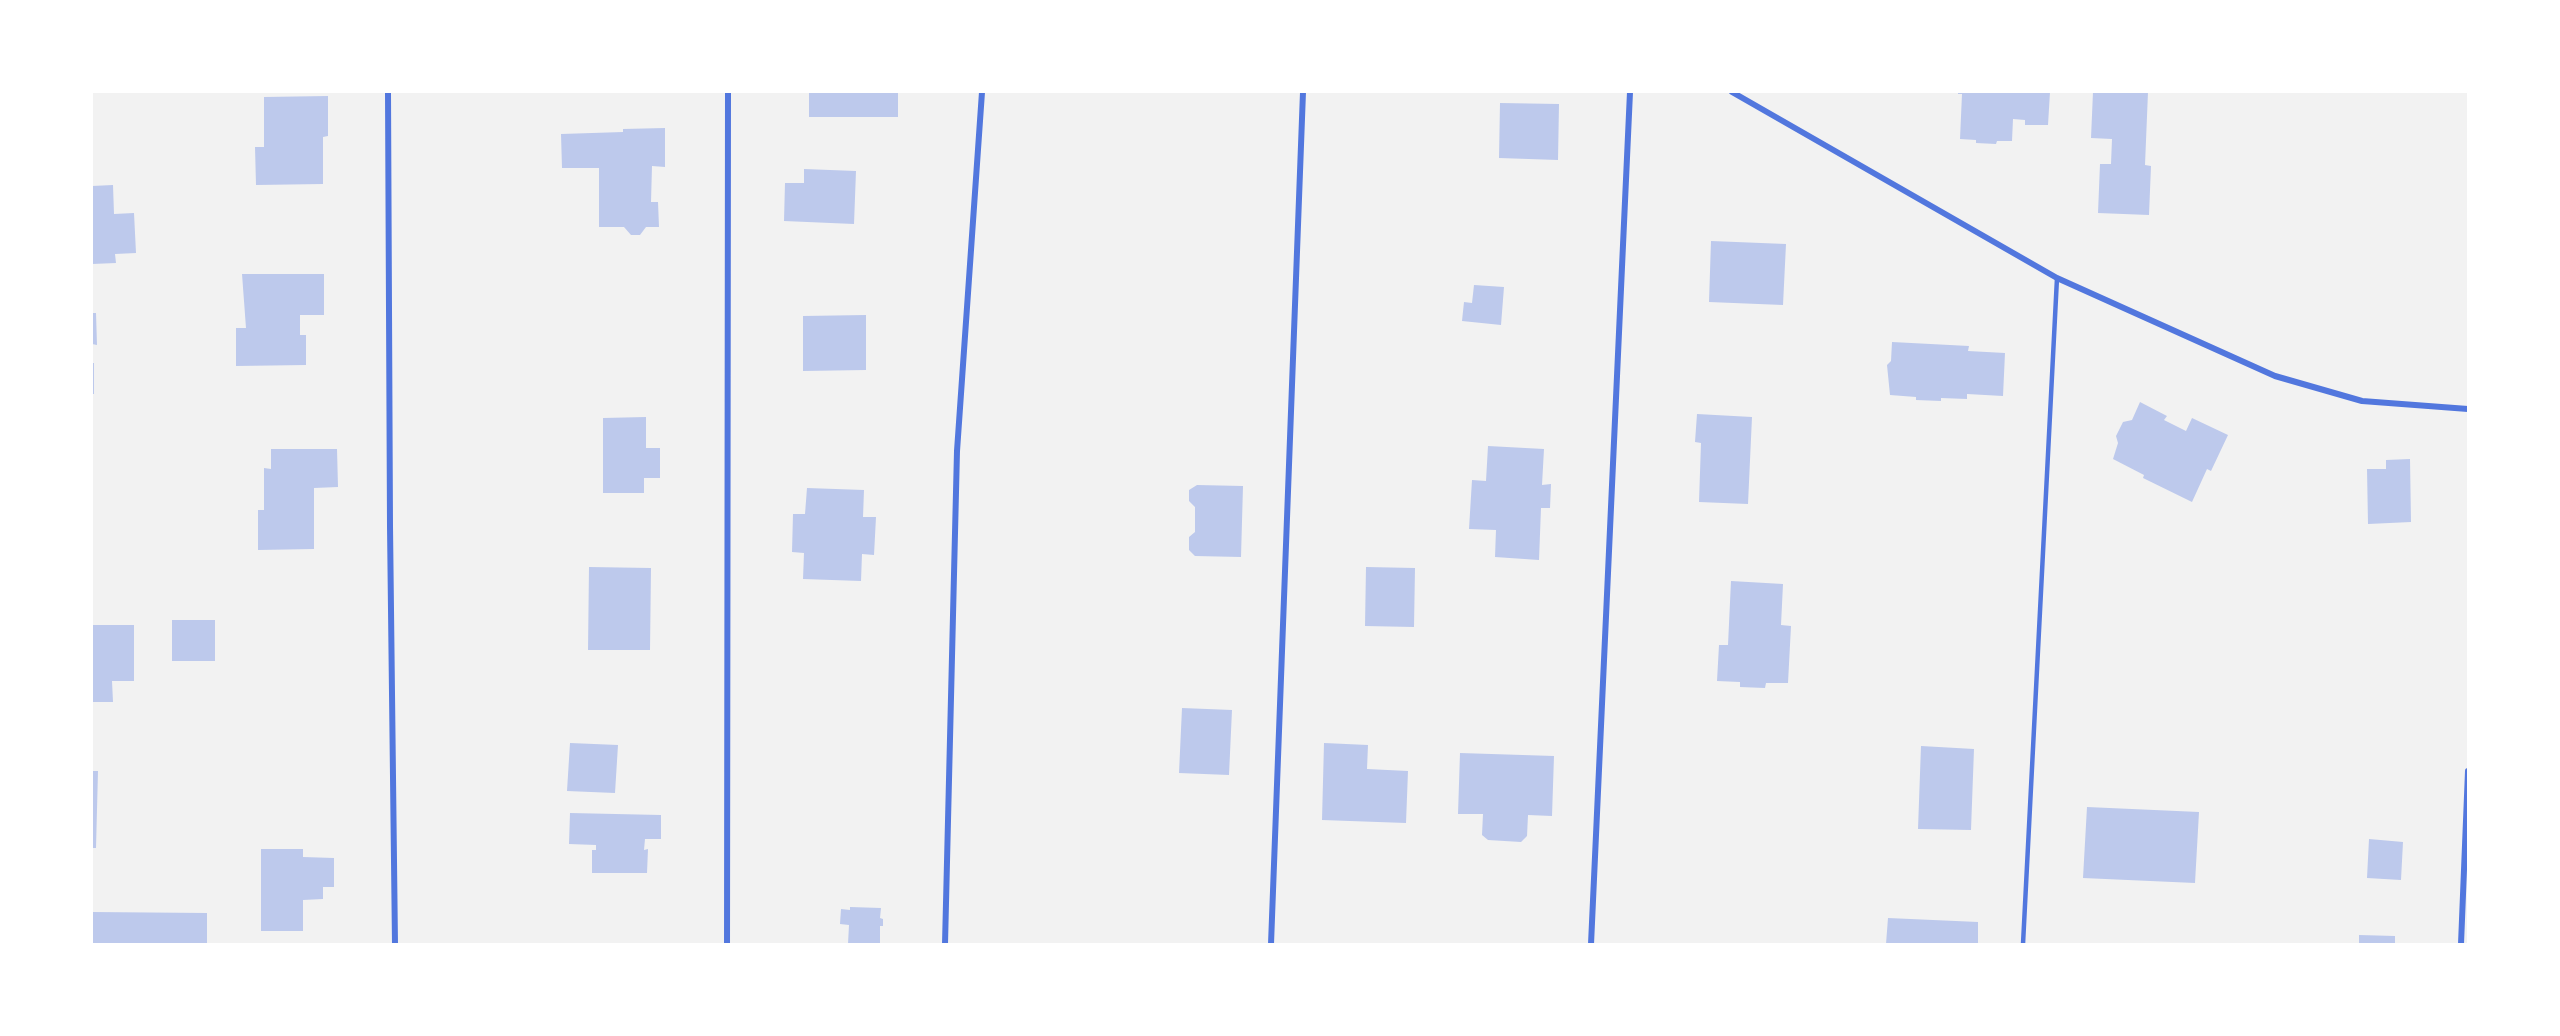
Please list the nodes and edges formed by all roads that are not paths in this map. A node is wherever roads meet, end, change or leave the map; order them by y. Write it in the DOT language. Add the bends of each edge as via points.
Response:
graph roads {
  1 [pos="388,92"];
  2 [pos="728,92"];
  3 [pos="982,92"];
  4 [pos="1303,92"];
  5 [pos="1630,92"];
  6 [pos="1732,92"];
  7 [pos="2057,278"];
  8 [pos="2469,409"];
  9 [pos="2469,771"];
  10 [pos="395,945"];
  11 [pos="727,945"];
  12 [pos="945,945"];
  13 [pos="1271,945"];
  14 [pos="1591,945"];
  15 [pos="2023,945"];
  16 [pos="2461,945"];
  1 -- 10 [label="street"];
  2 -- 11 [label="street"];
  3 -- 12 [label="street" via="957,451"];
  4 -- 13 [label="street"];
  5 -- 14 [label="street"];
  6 -- 7 [label="street"];
  7 -- 8 [label="street" via="2275,376 2362,401"];
  7 -- 15 [label="lane"];
  9 -- 16 [label="street"];
}
